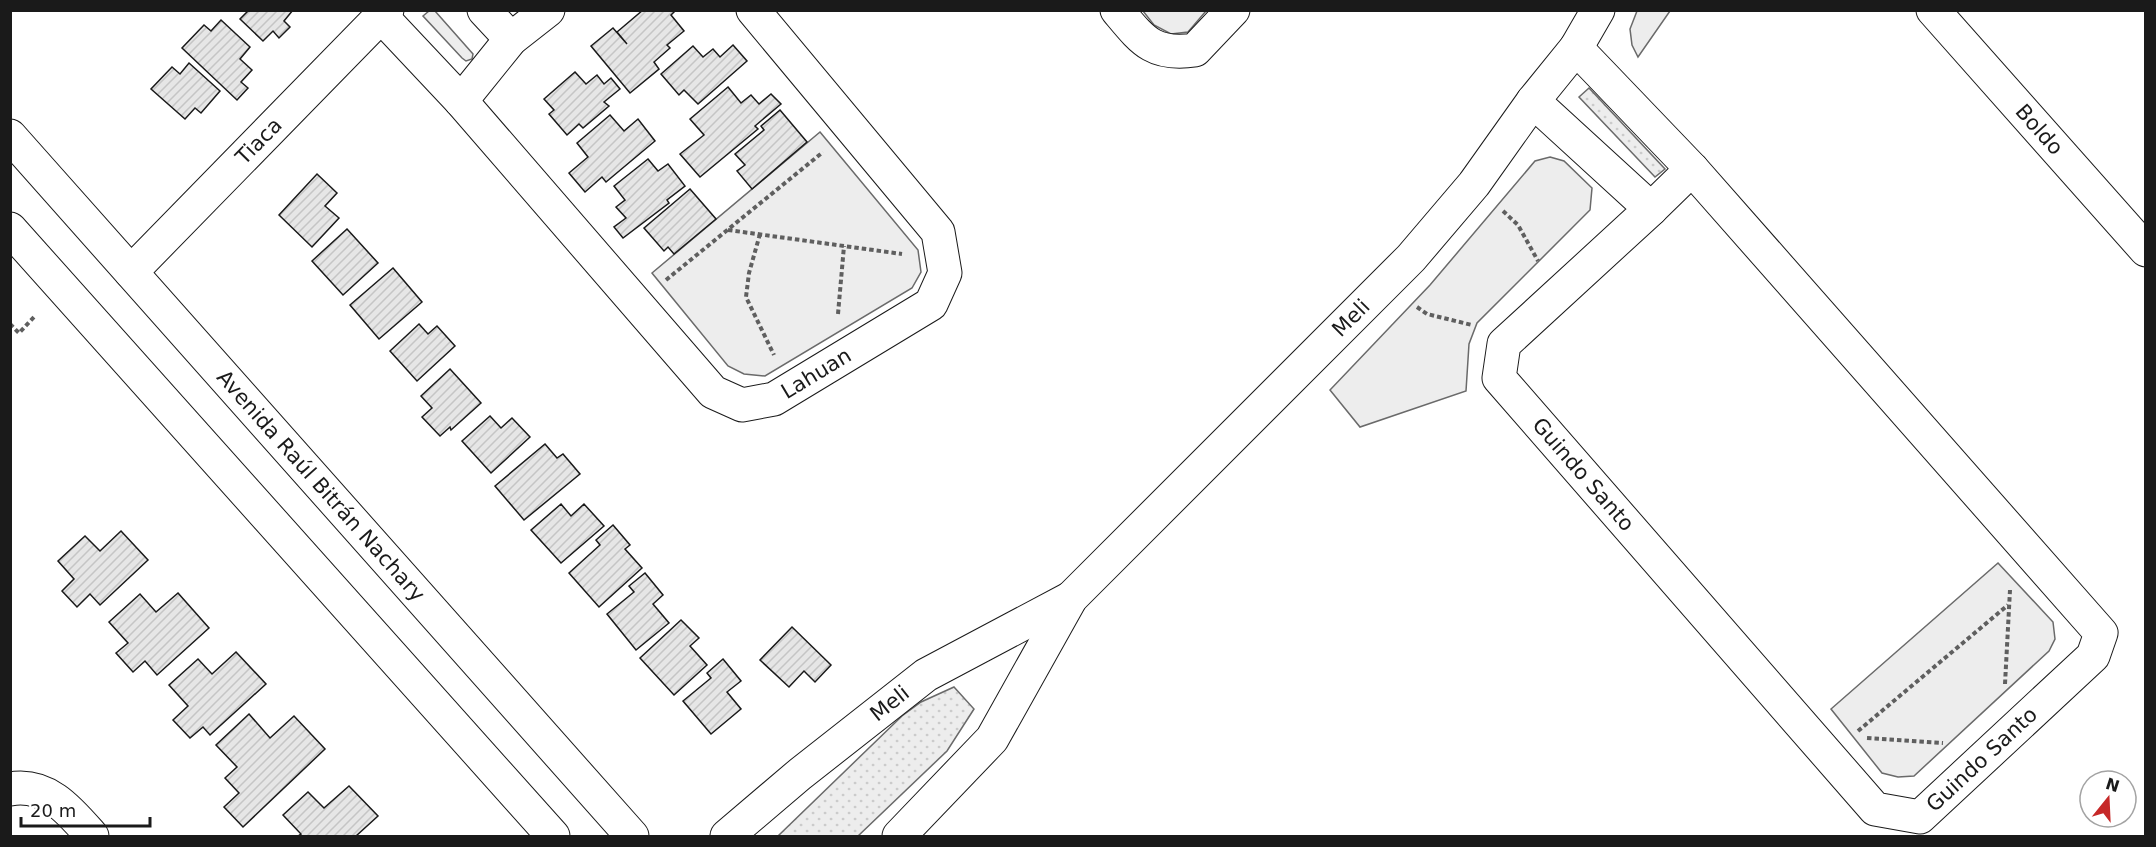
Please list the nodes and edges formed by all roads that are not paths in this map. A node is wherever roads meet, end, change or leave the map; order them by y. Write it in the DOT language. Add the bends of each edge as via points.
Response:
graph roads {
  1 [pos="484,10"];
  2 [pos="548,10"];
  3 [pos="753,10"];
  4 [pos="1118,10"];
  5 [pos="1233,10"];
  6 [pos="1598,10"];
  7 [pos="1933,10"];
  8 [pos="385,14"];
  9 [pos="511,39"];
  10 [pos="1576,48"];
  11 [pos="460,101"];
  12 [pos="1533,101"];
  13 [pos="10,136"];
  14 [pos="1692,169"];
  15 [pos="1651,209"];
  16 [pos="10,229"];
  17 [pos="2145,250"];
  18 [pos="131,272"];
  19 [pos="1071,598"];
  20 [pos="10,789"];
  21 [pos="92,837"];
  22 [pos="553,837"];
  23 [pos="632,837"];
  24 [pos="727,837"];
  25 [pos="899,837"];
  1 -- 9 [label="street"];
  2 -- 9 [label="street"];
  3 -- 11 [label="street, Lahuan" via="938,232 945,273 931,304 774,399 742,405 713,392"];
  4 -- 5 [label="street" via="1143,41 1171,53 1195,50"];
  6 -- 10 [label="street, Meli"];
  7 -- 17 [label="street, Boldo"];
  8 -- 11 [label="street, Lahuan"];
  8 -- 18 [label="street, Tiaca"];
  9 -- 11 [label="street"];
  10 -- 12 [label="street, Meli"];
  10 -- 14 [label="street, Guindo Santo"];
  12 -- 15 [label="street"];
  12 -- 19 [label="street, Meli" via="1474,184 1411,258"];
  13 -- 18 [label="street, Avenida Raúl Bitrán Nachary"];
  14 -- 15 [label="street, Guindo Santo"];
  14 -- 15 [label="street, Guindo Santo" via="2101,633 2092,656 1920,817 1875,809 1499,378 1504,344"];
  16 -- 22 [label="street"];
  18 -- 23 [label="street, Avenida Raúl Bitrán Nachary"];
  19 -- 24 [label="street, Meli" via="926,675"];
  19 -- 25 [label="street, Meli" via="992,739"];
  20 -- 21 [label="street" via="35,790 53,797"];
}
